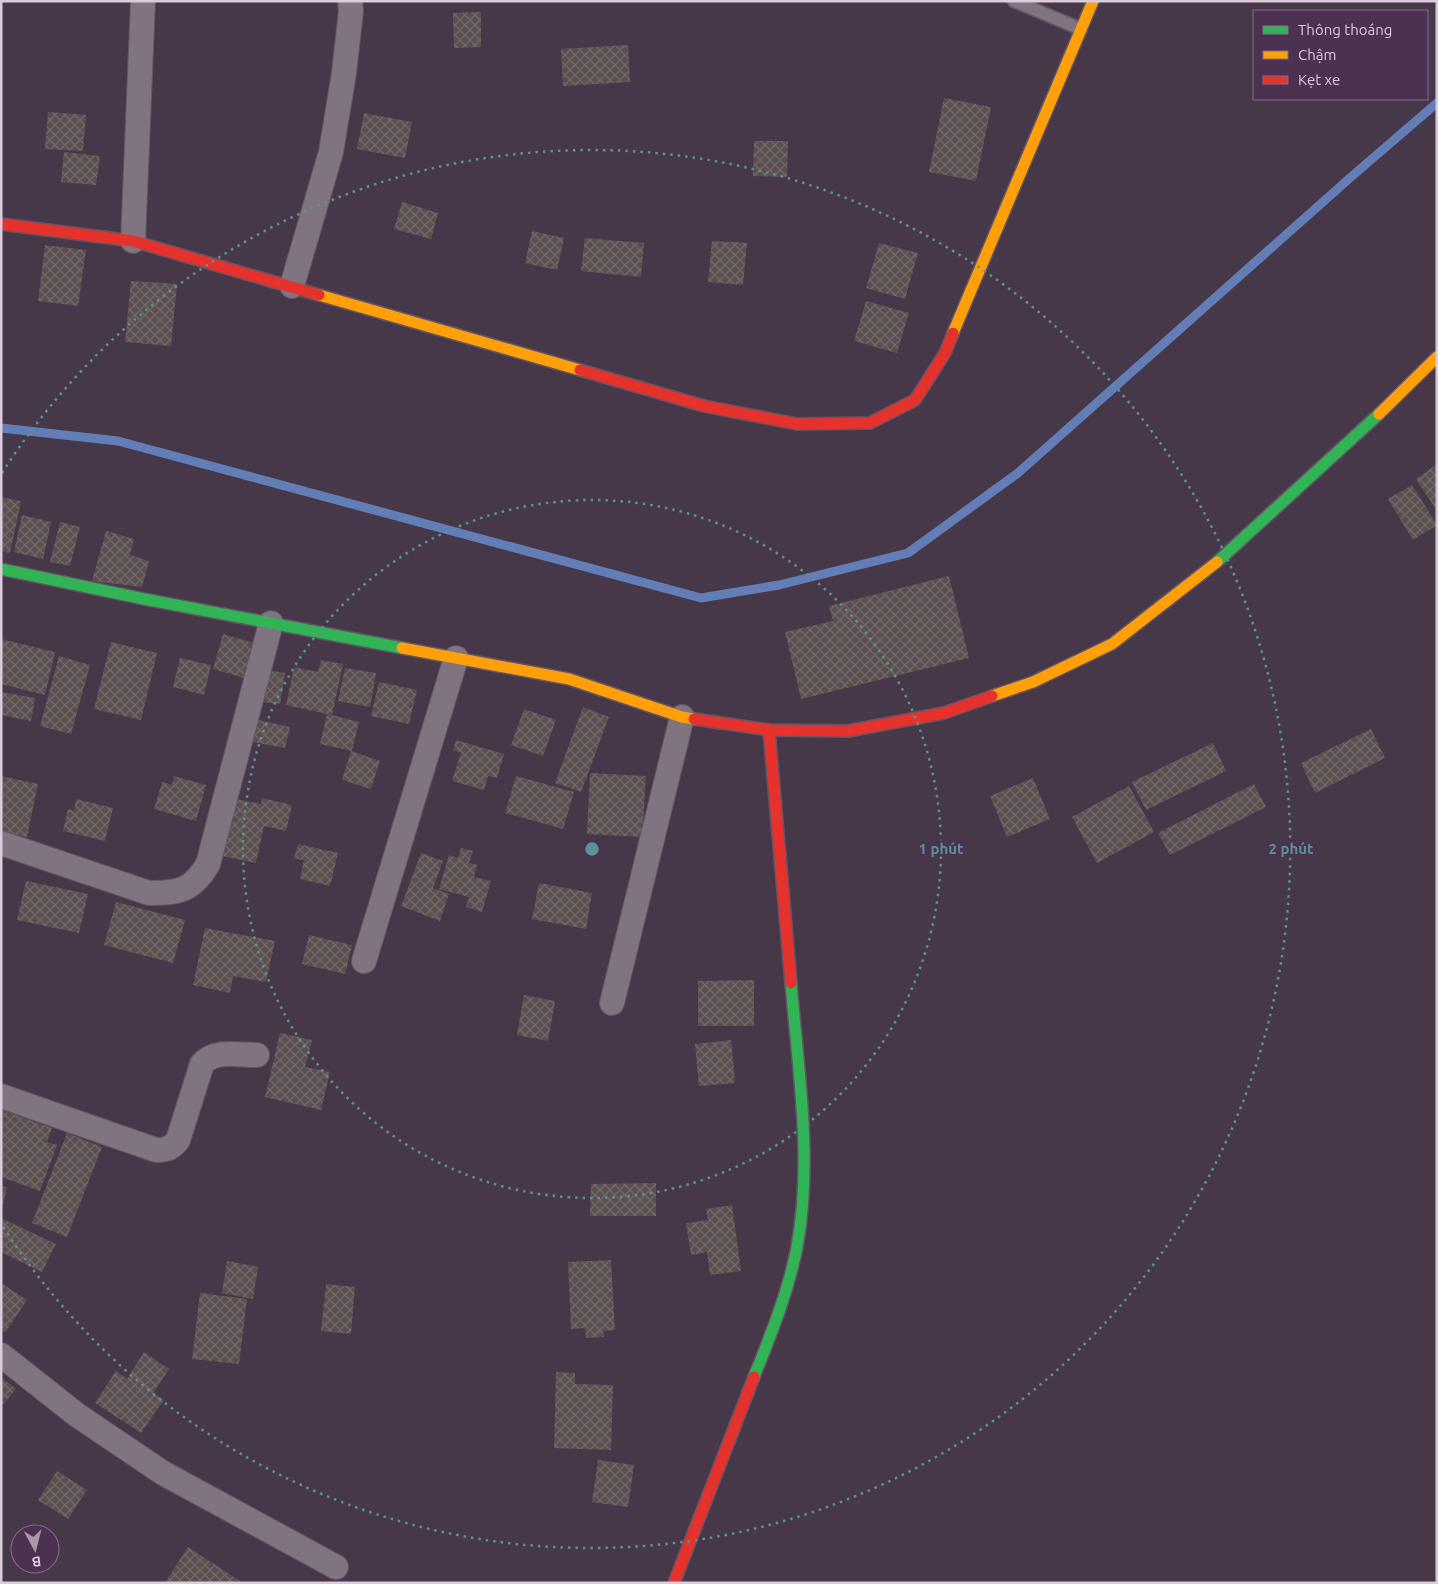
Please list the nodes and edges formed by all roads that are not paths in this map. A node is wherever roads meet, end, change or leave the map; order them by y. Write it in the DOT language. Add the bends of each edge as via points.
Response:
graph roads {
  1 [pos="143,1"];
  2 [pos="350,1"];
  3 [pos="1014,1"];
  4 [pos="1093,1"];
  5 [pos="1081,29"];
  6 [pos="1,224"];
  7 [pos="133,241"];
  8 [pos="292,286"];
  9 [pos="1437,356"];
  10 [pos="1,569"];
  11 [pos="271,623"];
  12 [pos="456,658"];
  13 [pos="682,717"];
  14 [pos="769,730"];
  15 [pos="1,843"];
  16 [pos="364,961"];
  17 [pos="612,1003"];
  18 [pos="257,1055"];
  19 [pos="1,1096"];
  20 [pos="1,1355"];
  21 [pos="336,1567"];
  22 [pos="674,1583"];
  1 -- 7 [label="street"];
  2 -- 8 [label="street" via="344,73 331,152"];
  3 -- 5 [label="lane"];
  4 -- 5 [label="street"];
  5 -- 8 [label="street" via="945,353 915,400 870,423 797,424 704,406"];
  6 -- 7 [label="street"];
  7 -- 8 [label="street"];
  9 -- 14 [label="street" via="1377,416 1216,563 1112,644 1033,682 944,713 848,731"];
  10 -- 11 [label="street"];
  11 -- 12 [label="street"];
  11 -- 15 [label="street" via="208,864 200,878 187,888 170,893 150,893"];
  12 -- 13 [label="street" via="569,679"];
  12 -- 16 [label="street"];
  13 -- 14 [label="street"];
  13 -- 17 [label="street"];
  14 -- 22 [label="street" via="804,1141 800,1227 783,1303"];
  18 -- 19 [label="street" via="219,1054 206,1059 178,1140 165,1150 156,1150"];
  20 -- 21 [label="street" via="77,1415 156,1468"];
}
